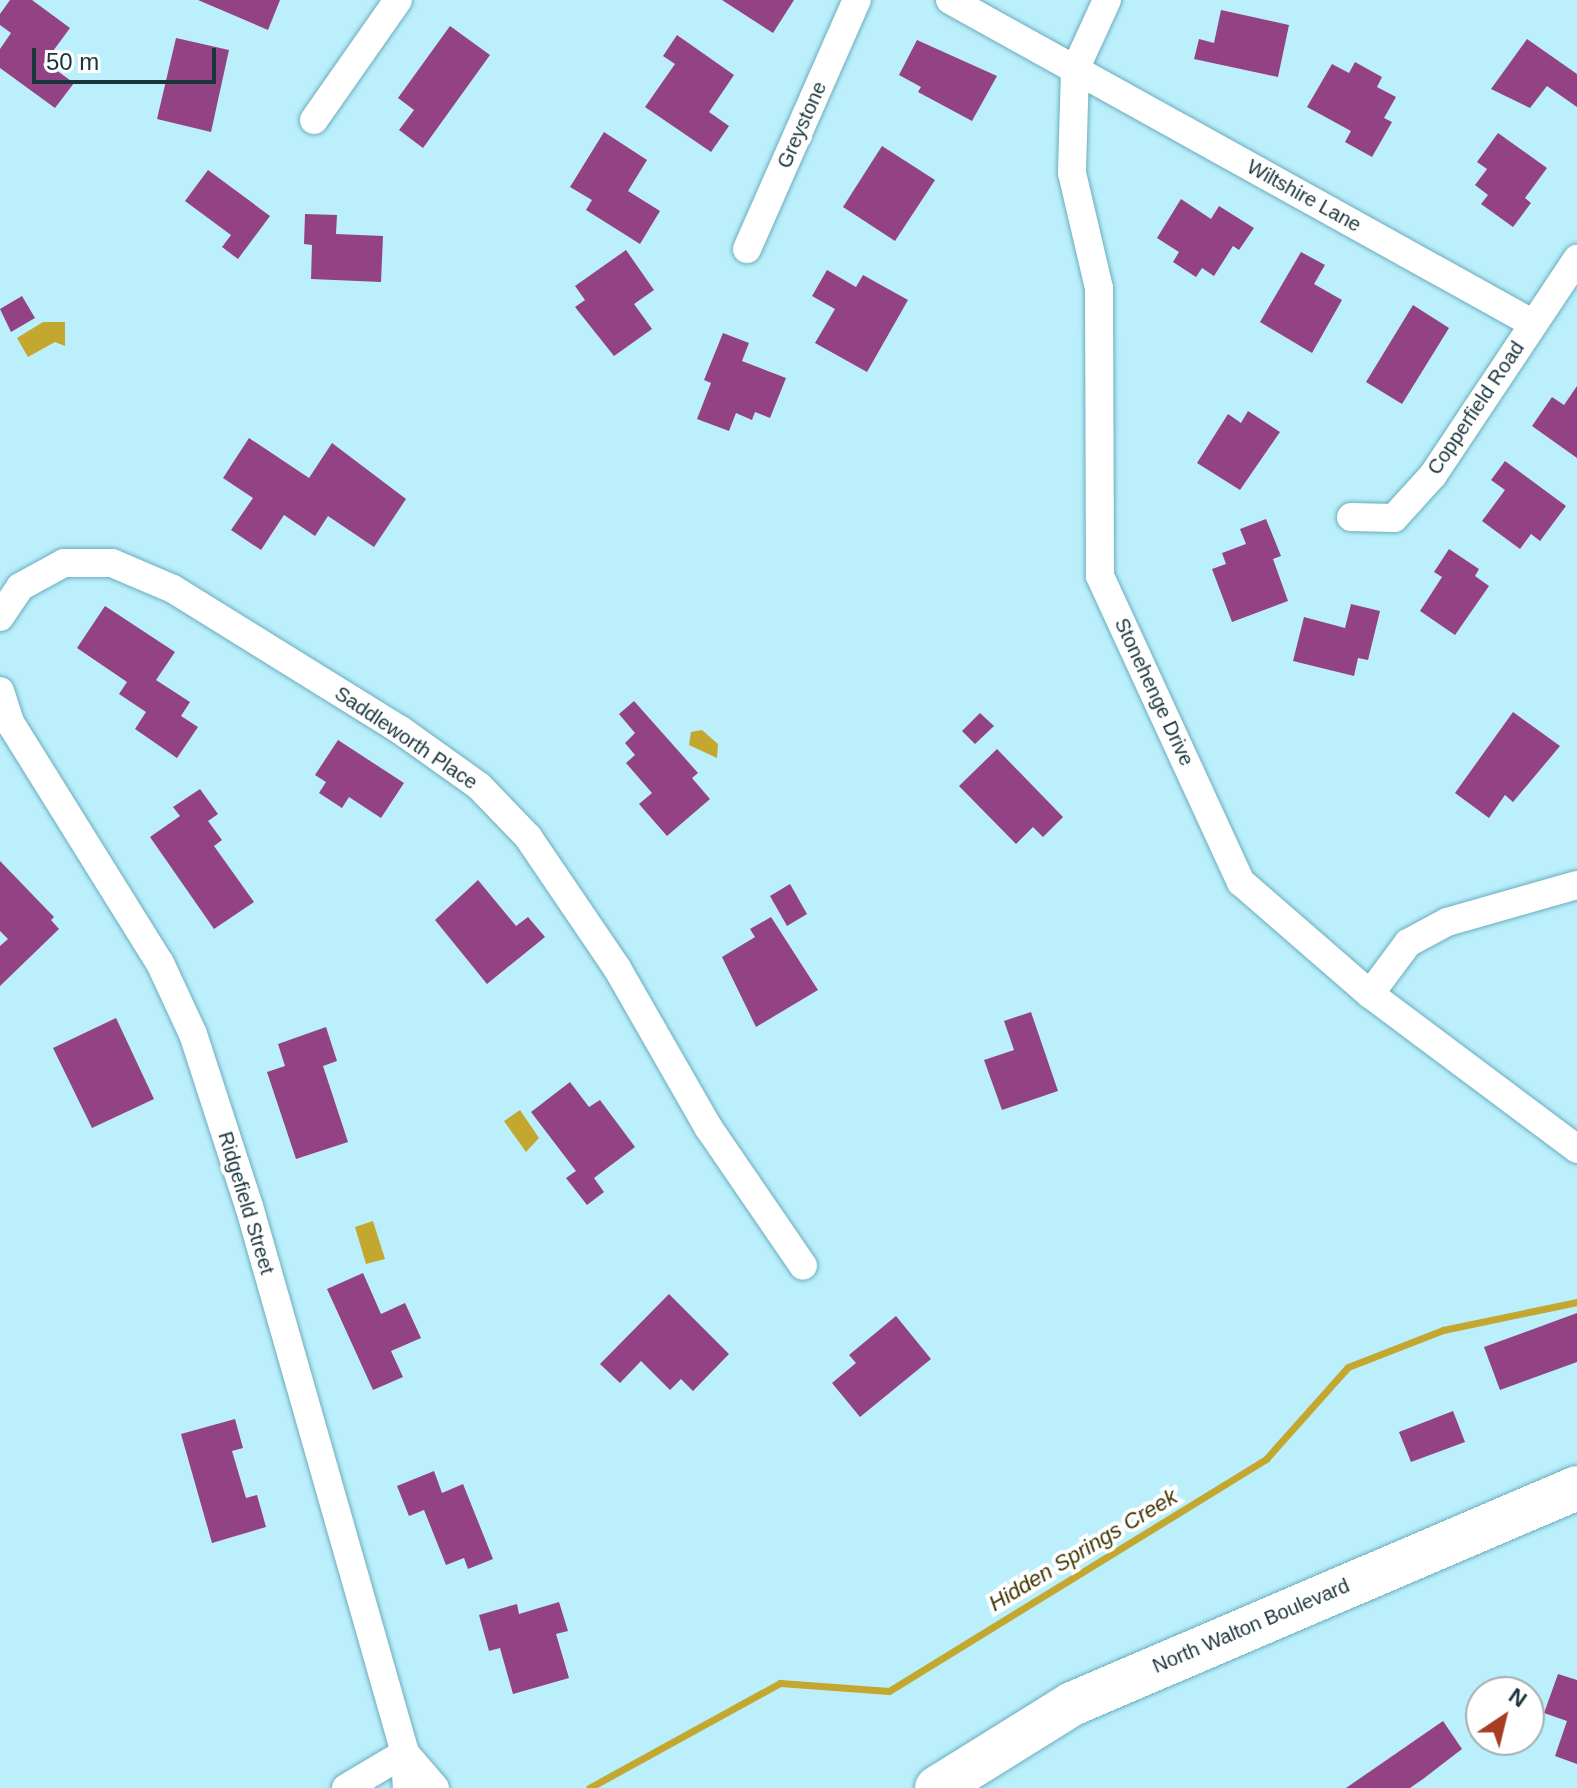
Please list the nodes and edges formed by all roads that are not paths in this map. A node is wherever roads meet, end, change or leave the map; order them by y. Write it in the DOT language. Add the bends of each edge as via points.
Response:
graph roads {
  1 [pos="398,0"];
  2 [pos="857,0"];
  3 [pos="950,0"];
  4 [pos="1107,0"];
  5 [pos="1075,70"];
  6 [pos="314,120"];
  7 [pos="747,249"];
  8 [pos="1577,259"];
  9 [pos="1532,323"];
  10 [pos="1351,517"];
  11 [pos="0,617"];
  12 [pos="0,691"];
  13 [pos="1577,885"];
  14 [pos="1370,994"];
  15 [pos="1577,1149"];
  16 [pos="803,1266"];
  17 [pos="1577,1488"];
  18 [pos="405,1753"];
  19 [pos="346,1788"];
  20 [pos="407,1788"];
  21 [pos="435,1788"];
  22 [pos="937,1788"];
  1 -- 6 [label="street"];
  2 -- 7 [label="street, Greystone"];
  3 -- 5 [label="street"];
  4 -- 5 [label="street, Stonehenge Drive"];
  5 -- 9 [label="street, Wiltshire Lane"];
  5 -- 14 [label="street, Stonehenge Drive" via="1072,173 1099,288 1100,576 1241,882"];
  8 -- 9 [label="street, Copperfield Road"];
  9 -- 10 [label="street, Copperfield Road" via="1433,475 1394,518"];
  11 -- 16 [label="street, Saddleworth Place" via="20,587 64,563 112,563 173,589 399,729 479,786 528,837 608,954 708,1127"];
  12 -- 18 [label="street, Ridgefield Street" via="11,724 160,963 193,1034 249,1206"];
  13 -- 14 [label="street" via="1447,922 1408,943"];
  14 -- 15 [label="street, Stonehenge Drive"];
  17 -- 22 [label="main road, North Walton Boulevard" via="1072,1704"];
  18 -- 19 [label="street"];
  18 -- 20 [label="street, Ridgefield Street"];
  18 -- 21 [label="street, Ridgefield Street"];
}
